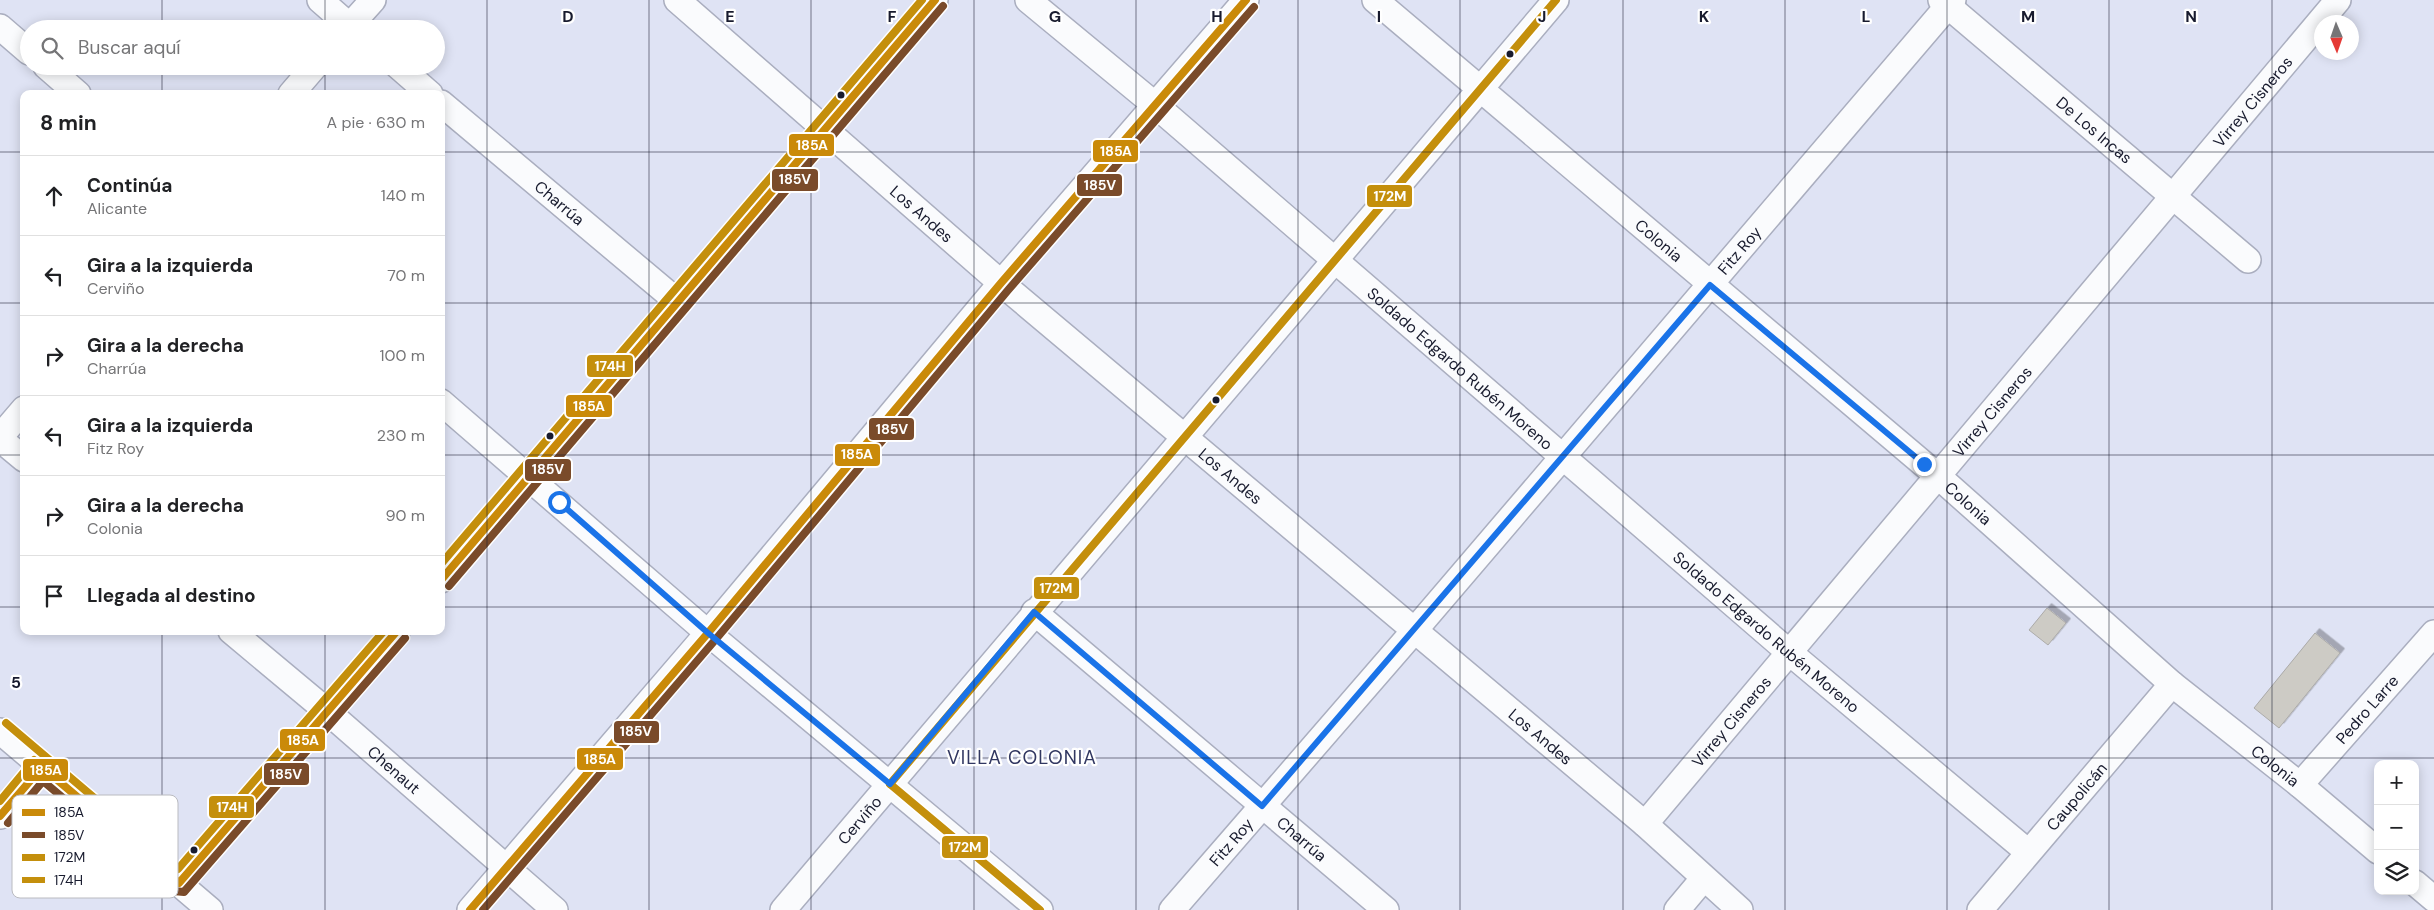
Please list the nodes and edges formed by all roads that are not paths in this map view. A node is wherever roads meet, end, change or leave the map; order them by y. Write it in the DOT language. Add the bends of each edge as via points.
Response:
graph roads {
  1 [pos="320,0"];
  2 [pos="373,0"];
  3 [pos="677,0"];
  4 [pos="935,0"];
  5 [pos="1028,0"];
  6 [pos="1246,0"];
  7 [pos="1375,0"];
  8 [pos="1556,0"];
  9 [pos="2338,0"];
  10 [pos="1947,2"];
  11 [pos="341,20"];
  12 [pos="357,20"];
  13 [pos="0,27"];
  14 [pos="20,44"];
  15 [pos="56,75"];
  16 [pos="307,75"];
  17 [pos="408,75"];
  18 [pos="1481,88"];
  19 [pos="73,90"];
  20 [pos="294,90"];
  21 [pos="425,90"];
  22 [pos="1154,104"];
  23 [pos="445,106"];
  24 [pos="825,127"];
  25 [pos="2173,197"];
  26 [pos="2248,260"];
  27 [pos="1335,261"];
  28 [pos="1001,283"];
  29 [pos="1710,285"];
  30 [pos="678,302"];
  31 [pos="445,405"];
  32 [pos="20,414"];
  33 [pos="1183,436"];
  34 [pos="0,438"];
  35 [pos="20,456"];
  36 [pos="1563,456"];
  37 [pos="530,476"];
  38 [pos="1939,476"];
  39 [pos="445,575"];
  40 [pos="1034,612"];
  41 [pos="1414,631"];
  42 [pos="708,633"];
  43 [pos="2434,633"];
  44 [pos="236,635"];
  45 [pos="394,635"];
  46 [pos="1790,653"];
  47 [pos="2172,684"];
  48 [pos="328,712"];
  49 [pos="0,732"];
  50 [pos="42,767"];
  51 [pos="890,784"];
  52 [pos="2300,785"];
  53 [pos="18,795"];
  54 [pos="75,795"];
  55 [pos="12,802"];
  56 [pos="1262,806"];
  57 [pos="0,816"];
  58 [pos="1644,824"];
  59 [pos="2377,850"];
  60 [pos="2028,852"];
  61 [pos="505,868"];
  62 [pos="1703,879"];
  63 [pos="179,883"];
  64 [pos="2419,886"];
  65 [pos="2434,898"];
  66 [pos="210,910"];
  67 [pos="470,910"];
  68 [pos="555,910"];
  69 [pos="783,910"];
  70 [pos="1040,910"];
  71 [pos="1172,910"];
  72 [pos="1386,910"];
  73 [pos="1677,910"];
  74 [pos="1740,910"];
  75 [pos="1980,910"];
  1 -- 11 [label="street"];
  2 -- 12 [label="street"];
  3 -- 24 [label="street, Los Andes"];
  4 -- 24 [label="street"];
  5 -- 22 [label="street, Soldado Edgardo Rubén Moreno"];
  6 -- 22 [label="street"];
  7 -- 18 [label="street, Colonia"];
  8 -- 18 [label="street, Cerviño"];
  9 -- 25 [label="street, Virrey Cisneros"];
  10 -- 25 [label="street, De Los Incas"];
  10 -- 29 [label="street, Fitz Roy"];
  13 -- 14 [label="street"];
  15 -- 19 [label="street"];
  16 -- 20 [label="street"];
  17 -- 21 [label="street"];
  18 -- 27 [label="street, Cerviño"];
  18 -- 29 [label="street, Colonia"];
  22 -- 27 [label="street, Soldado Edgardo Rubén Moreno"];
  22 -- 28 [label="street"];
  23 -- 30 [label="street, Charrúa"];
  24 -- 28 [label="street, Los Andes"];
  24 -- 30 [label="street"];
  25 -- 26 [label="street, De Los Incas"];
  25 -- 38 [label="street, Virrey Cisneros"];
  27 -- 33 [label="street, Cerviño"];
  27 -- 36 [label="street, Soldado Edgardo Rubén Moreno"];
  28 -- 33 [label="street, Los Andes"];
  28 -- 42 [label="street"];
  29 -- 36 [label="street, Fitz Roy"];
  29 -- 38 [label="street, Colonia"];
  30 -- 37 [label="street"];
  31 -- 37 [label="street"];
  32 -- 34 [label="street"];
  33 -- 40 [label="street, Cerviño"];
  33 -- 41 [label="street, Los Andes"];
  34 -- 35 [label="street"];
  36 -- 41 [label="street, Fitz Roy"];
  36 -- 46 [label="street, Soldado Edgardo Rubén Moreno"];
  37 -- 39 [label="street"];
  37 -- 42 [label="street"];
  38 -- 46 [label="street, Virrey Cisneros"];
  38 -- 47 [label="street, Colonia"];
  40 -- 51 [label="street, Cerviño"];
  40 -- 56 [label="street, Charrúa"];
  41 -- 56 [label="street, Fitz Roy"];
  41 -- 58 [label="street, Los Andes"];
  42 -- 51 [label="street"];
  42 -- 61 [label="street"];
  43 -- 52 [label="street, Pedro Larre"];
  44 -- 48 [label="street, Chenaut"];
  45 -- 48 [label="street"];
  46 -- 58 [label="street, Virrey Cisneros"];
  46 -- 60 [label="street, Soldado Edgardo Rubén Moreno"];
  47 -- 52 [label="street, Colonia"];
  47 -- 60 [label="street, Caupolicán"];
  48 -- 61 [label="street, Chenaut"];
  48 -- 63 [label="street"];
  49 -- 50 [label="street"];
  50 -- 53 [label="street"];
  50 -- 54 [label="street"];
  51 -- 69 [label="street, Cerviño"];
  51 -- 70 [label="street"];
  52 -- 59 [label="street, Colonia"];
  55 -- 57 [label="street"];
  56 -- 71 [label="street, Fitz Roy"];
  56 -- 72 [label="street, Charrúa"];
  58 -- 62 [label="street, Los Andes"];
  60 -- 75 [label="street, Caupolicán"];
  61 -- 67 [label="street"];
  61 -- 68 [label="street, Chenaut"];
  62 -- 73 [label="street"];
  62 -- 74 [label="street, Los Andes"];
  63 -- 66 [label="street"];
  64 -- 65 [label="street"];
}
